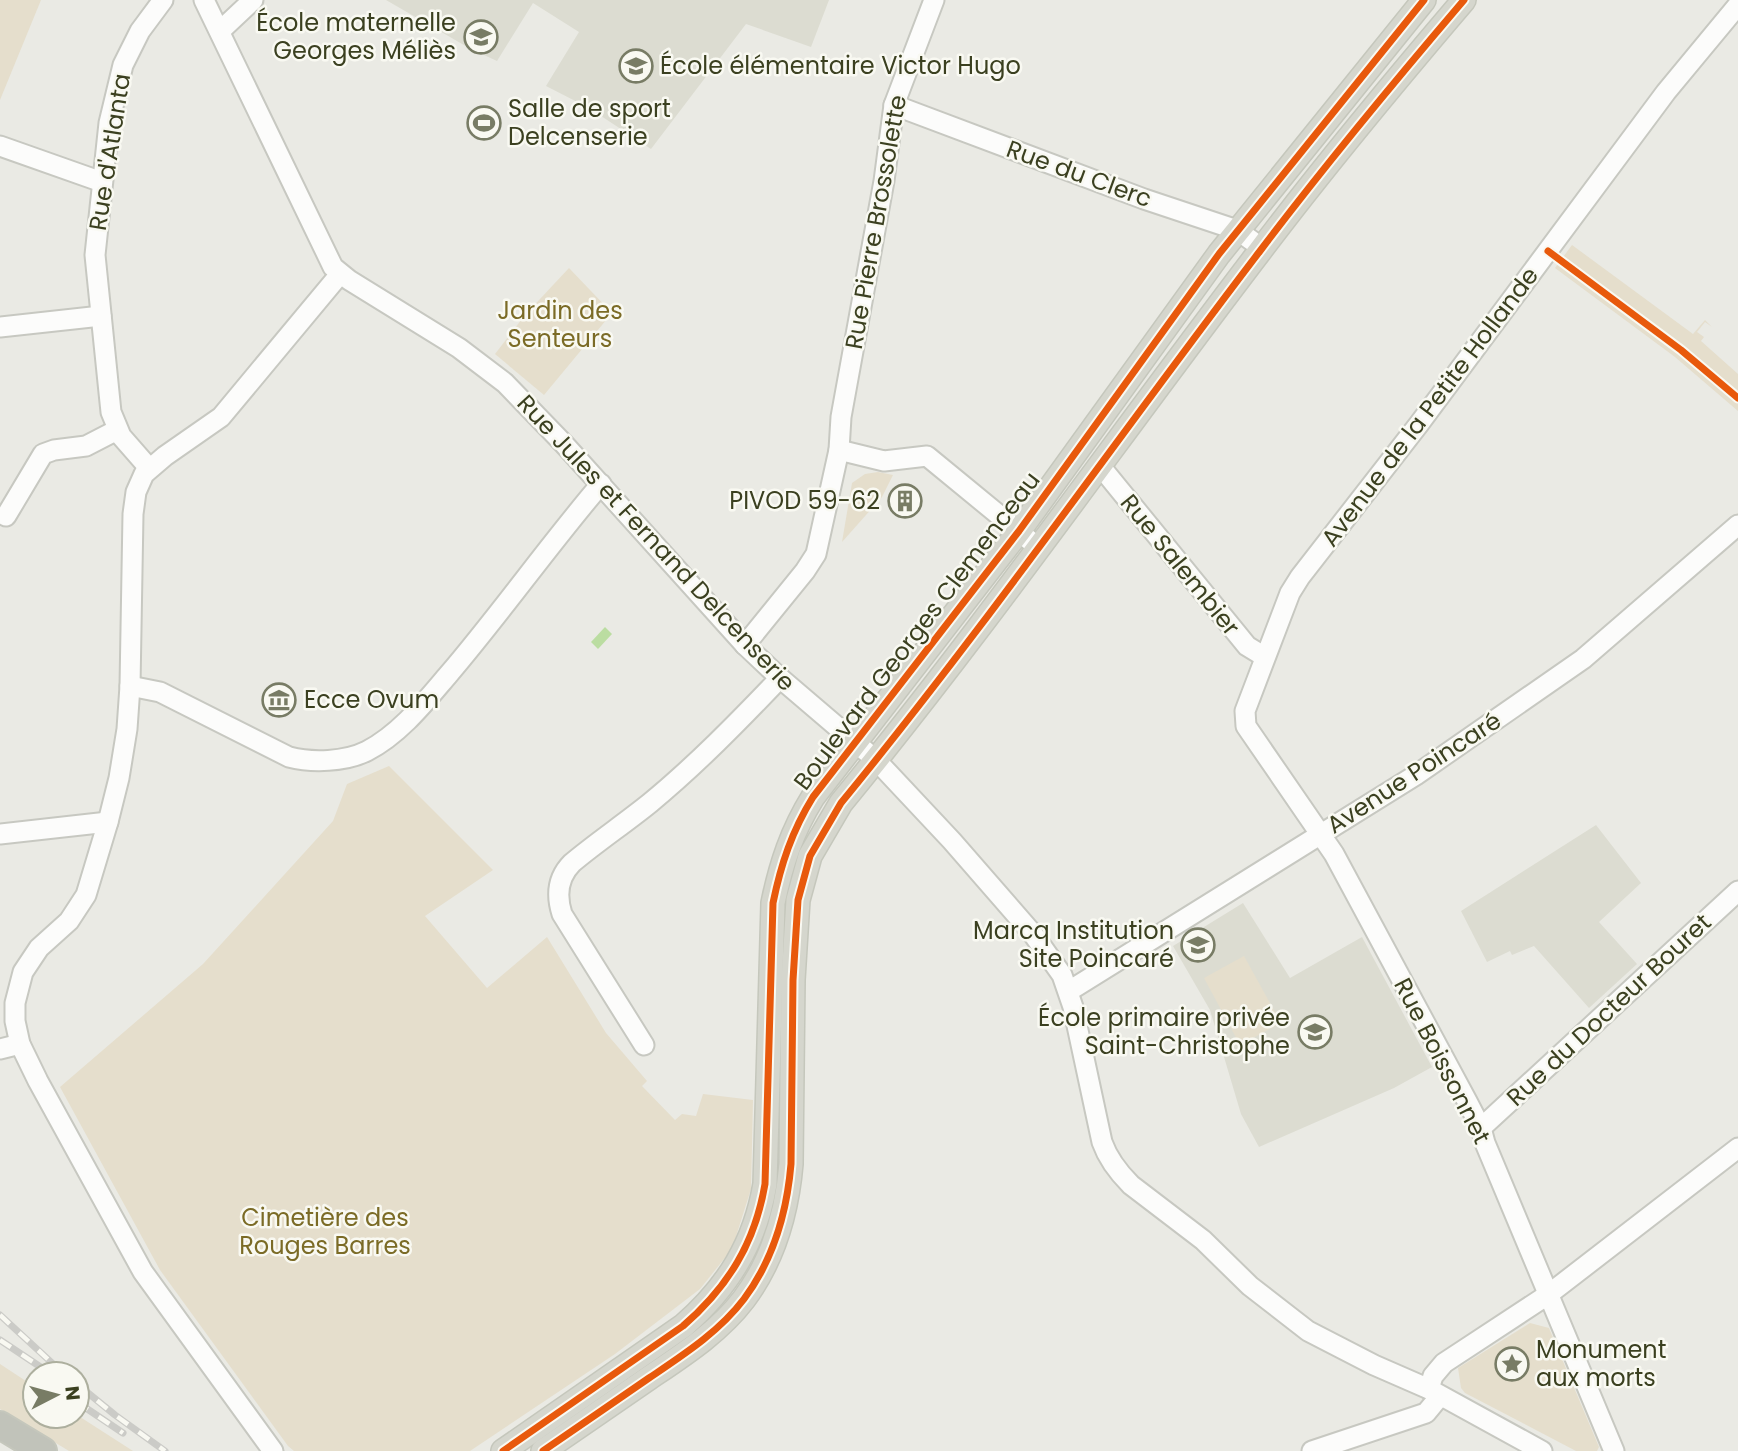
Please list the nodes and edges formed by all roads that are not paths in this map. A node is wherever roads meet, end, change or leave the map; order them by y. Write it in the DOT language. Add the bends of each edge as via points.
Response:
graph roads {
  1 [pos="163,0"];
  2 [pos="204,0"];
  3 [pos="253,0"];
  4 [pos="934,0"];
  5 [pos="1424,0"];
  6 [pos="1464,0"];
  7 [pos="1734,4"];
  8 [pos="220,31"];
  9 [pos="894,105"];
  10 [pos="0,146"];
  11 [pos="102,182"];
  12 [pos="1237,230"];
  13 [pos="1262,248"];
  14 [pos="340,274"];
  15 [pos="101,316"];
  16 [pos="0,327"];
  17 [pos="117,430"];
  18 [pos="839,450"];
  19 [pos="1101,467"];
  20 [pos="149,468"];
  21 [pos="601,484"];
  22 [pos="6,516"];
  23 [pos="1738,526"];
  24 [pos="1019,531"];
  25 [pos="1039,548"];
  26 [pos="745,645"];
  27 [pos="1265,657"];
  28 [pos="779,678"];
  29 [pos="130,686"];
  30 [pos="855,742"];
  31 [pos="876,760"];
  32 [pos="108,822"];
  33 [pos="0,834"];
  34 [pos="1321,834"];
  35 [pos="1738,891"];
  36 [pos="1069,991"];
  37 [pos="20,1044"];
  38 [pos="644,1045"];
  39 [pos="0,1049"];
  40 [pos="1481,1128"];
  41 [pos="1738,1148"];
  42 [pos="1549,1294"];
  43 [pos="1434,1392"];
  44 [pos="0,1425"];
  45 [pos="43,1451"];
  46 [pos="273,1451"];
  47 [pos="503,1451"];
  48 [pos="542,1451"];
  49 [pos="1312,1451"];
  50 [pos="1542,1451"];
  51 [pos="1613,1451"];
  1 -- 11 [label="street, Rue d'Atlanta" via="123,65"];
  2 -- 8 [label="street, Rue Jules et Fernand Delcenserie"];
  3 -- 8 [label="street"];
  4 -- 9 [label="street, Rue Pierre Brossolette"];
  5 -- 12 [label="main road, Boulevard Georges Clemenceau"];
  6 -- 13 [label="main road, Boulevard Georges Clemenceau"];
  7 -- 27 [label="street, Avenue de la Petite Hollande" via="1426,416 1300,576"];
  8 -- 14 [label="street, Rue Jules et Fernand Delcenserie" via="324,252"];
  9 -- 12 [label="street, Rue du Clerc"];
  9 -- 18 [label="street, Rue Pierre Brossolette"];
  10 -- 11 [label="street"];
  11 -- 15 [label="street, Rue d'Atlanta" via="95,255"];
  12 -- 13 [label="street, Rue du Clerc"];
  12 -- 24 [label="main road, Boulevard Georges Clemenceau"];
  13 -- 19 [label="main road, Boulevard Georges Clemenceau"];
  14 -- 20 [label="street" via="221,417"];
  14 -- 21 [label="street, Rue Jules et Fernand Delcenserie" via="459,348 498,378"];
  15 -- 16 [label="street"];
  15 -- 17 [label="street, Rue d'Atlanta" via="109,401"];
  17 -- 20 [label="street, Rue d'Atlanta"];
  17 -- 22 [label="street" via="86,446 43,454"];
  18 -- 24 [label="street" via="884,461 927,456"];
  18 -- 26 [label="street, Rue Pierre Brossolette" via="816,554"];
  19 -- 25 [label="main road, Boulevard Georges Clemenceau"];
  19 -- 27 [label="street, Rue Salembier" via="1247,646"];
  20 -- 29 [label="street" via="134,503"];
  21 -- 26 [label="street, Rue Jules et Fernand Delcenserie"];
  21 -- 29 [label="street" via="420,708 359,755 312,761 289,757 160,692"];
  23 -- 34 [label="street, Avenue Poincaré" via="1583,659 1409,780"];
  24 -- 25 [label="street"];
  24 -- 30 [label="main road, Boulevard Georges Clemenceau"];
  25 -- 31 [label="main road, Boulevard Georges Clemenceau"];
  26 -- 28 [label="street, Rue Jules et Fernand Delcenserie"];
  27 -- 34 [label="street, Avenue de la Petite Hollande" via="1245,710 1246,726"];
  28 -- 30 [label="street, Rue Jules et Fernand Delcenserie"];
  28 -- 38 [label="street" via="711,748 564,874 558,897 562,914"];
  29 -- 32 [label="street" via="123,755"];
  30 -- 31 [label="street, Rue Jules et Fernand Delcenserie"];
  30 -- 47 [label="main road, Boulevard Georges Clemenceau" via="797,822 779,876 771,929 765,1184 740,1262 703,1309 683,1326"];
  31 -- 36 [label="street, Rue Jules et Fernand Delcenserie" via="1033,934"];
  31 -- 48 [label="main road, Boulevard Georges Clemenceau" via="818,840 797,900 789,1190 763,1268 745,1298 712,1332"];
  32 -- 33 [label="street"];
  32 -- 37 [label="street" via="81,904 23,972 15,1011"];
  34 -- 36 [label="street, Avenue Poincaré"];
  34 -- 40 [label="street, Rue Boissonnet"];
  35 -- 40 [label="street, Rue du Docteur Bouret"];
  36 -- 43 [label="street, Rue Jules et Fernand Delcenserie" via="1099,1132 1122,1176 1308,1331"];
  37 -- 39 [label="street"];
  37 -- 46 [label="street" via="150,1284"];
  40 -- 42 [label="street, Rue Boissonnet"];
  41 -- 42 [label="street"];
  42 -- 43 [label="street" via="1444,1363 1433,1376"];
  42 -- 51 [label="street, Rue Boissonnet"];
  43 -- 49 [label="street" via="1426,1413"];
  43 -- 50 [label="street, Rue Jules et Fernand Delcenserie"];
  44 -- 45 [label="highway"];
}
